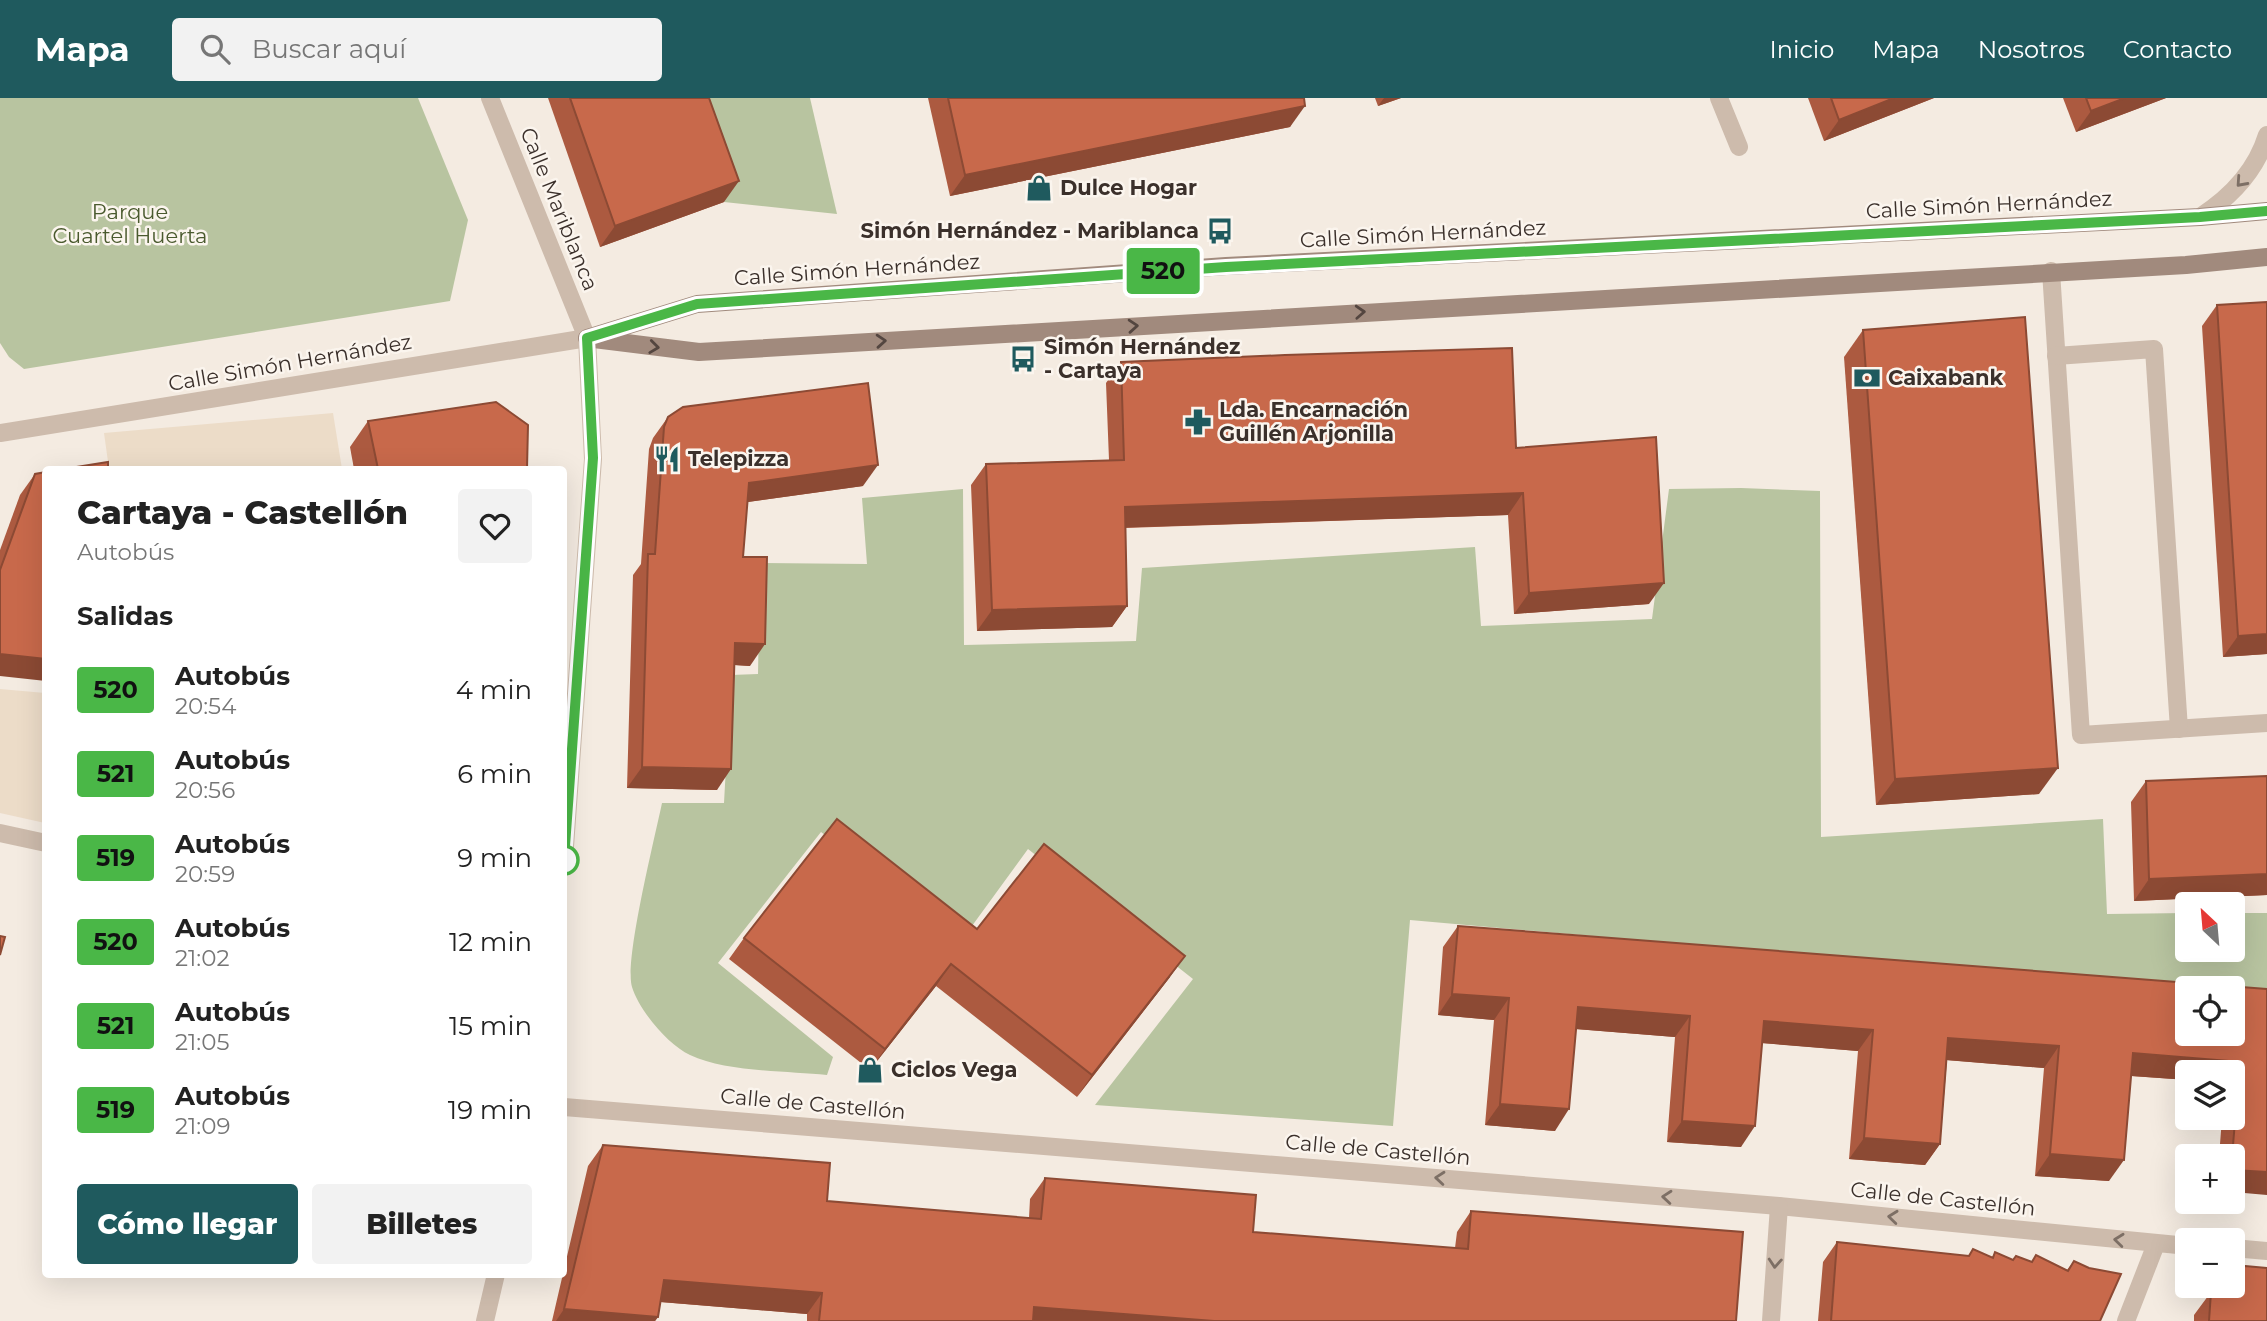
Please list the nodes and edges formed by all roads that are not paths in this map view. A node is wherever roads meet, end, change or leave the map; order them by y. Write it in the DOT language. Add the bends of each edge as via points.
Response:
graph roads {
  1 [pos="490,98"];
  2 [pos="1719,98"];
  3 [pos="2267,135"];
  4 [pos="1739,147"];
  5 [pos="2267,211"];
  6 [pos="2200,217"];
  7 [pos="2267,257"];
  8 [pos="2051,271"];
  9 [pos="587,338"];
  10 [pos="2056,356"];
  11 [pos="0,433"];
  12 [pos="2267,723"];
  13 [pos="2179,729"];
  14 [pos="567,818"];
  15 [pos="0,833"];
  16 [pos="42,842"];
  17 [pos="567,1107"];
  18 [pos="1779,1206"];
  19 [pos="2156,1244"];
  20 [pos="2175,1245"];
  21 [pos="2245,1249"];
  22 [pos="2267,1251"];
  23 [pos="495,1278"];
  24 [pos="485,1321"];
  25 [pos="1771,1321"];
  26 [pos="2126,1321"];
  1 -- 9 [label="street, Calle Mariblanca"];
  2 -- 4 [label="street"];
  3 -- 6 [label="street, one-way" via="2248,176"];
  5 -- 6 [label="street, Calle Simón Hernández"];
  6 -- 9 [label="street, Calle Simón Hernández" via="1226,267 697,304"];
  7 -- 8 [label="street, Calle Simón Hernández"];
  9 -- 8 [label="street, Calle Simón Hernández, one-way" via="699,352"];
  8 -- 10 [label="street"];
  9 -- 11 [label="street, Calle Simón Hernández"];
  9 -- 14 [label="street, Calle Mariblanca" via="593,458"];
  10 -- 13 [label="street" via="2081,736"];
  10 -- 13 [label="street" via="2154,349"];
  12 -- 13 [label="street"];
  15 -- 16 [label="street"];
  18 -- 17 [label="street, Calle de Castellón, one-way"];
  19 -- 18 [label="street, Calle de Castellón, one-way"];
  18 -- 25 [label="street, one-way"];
  19 -- 20 [label="street, Calle de Castellón"];
  19 -- 26 [label="street"];
  21 -- 22 [label="street"];
  23 -- 24 [label="street"];
}
